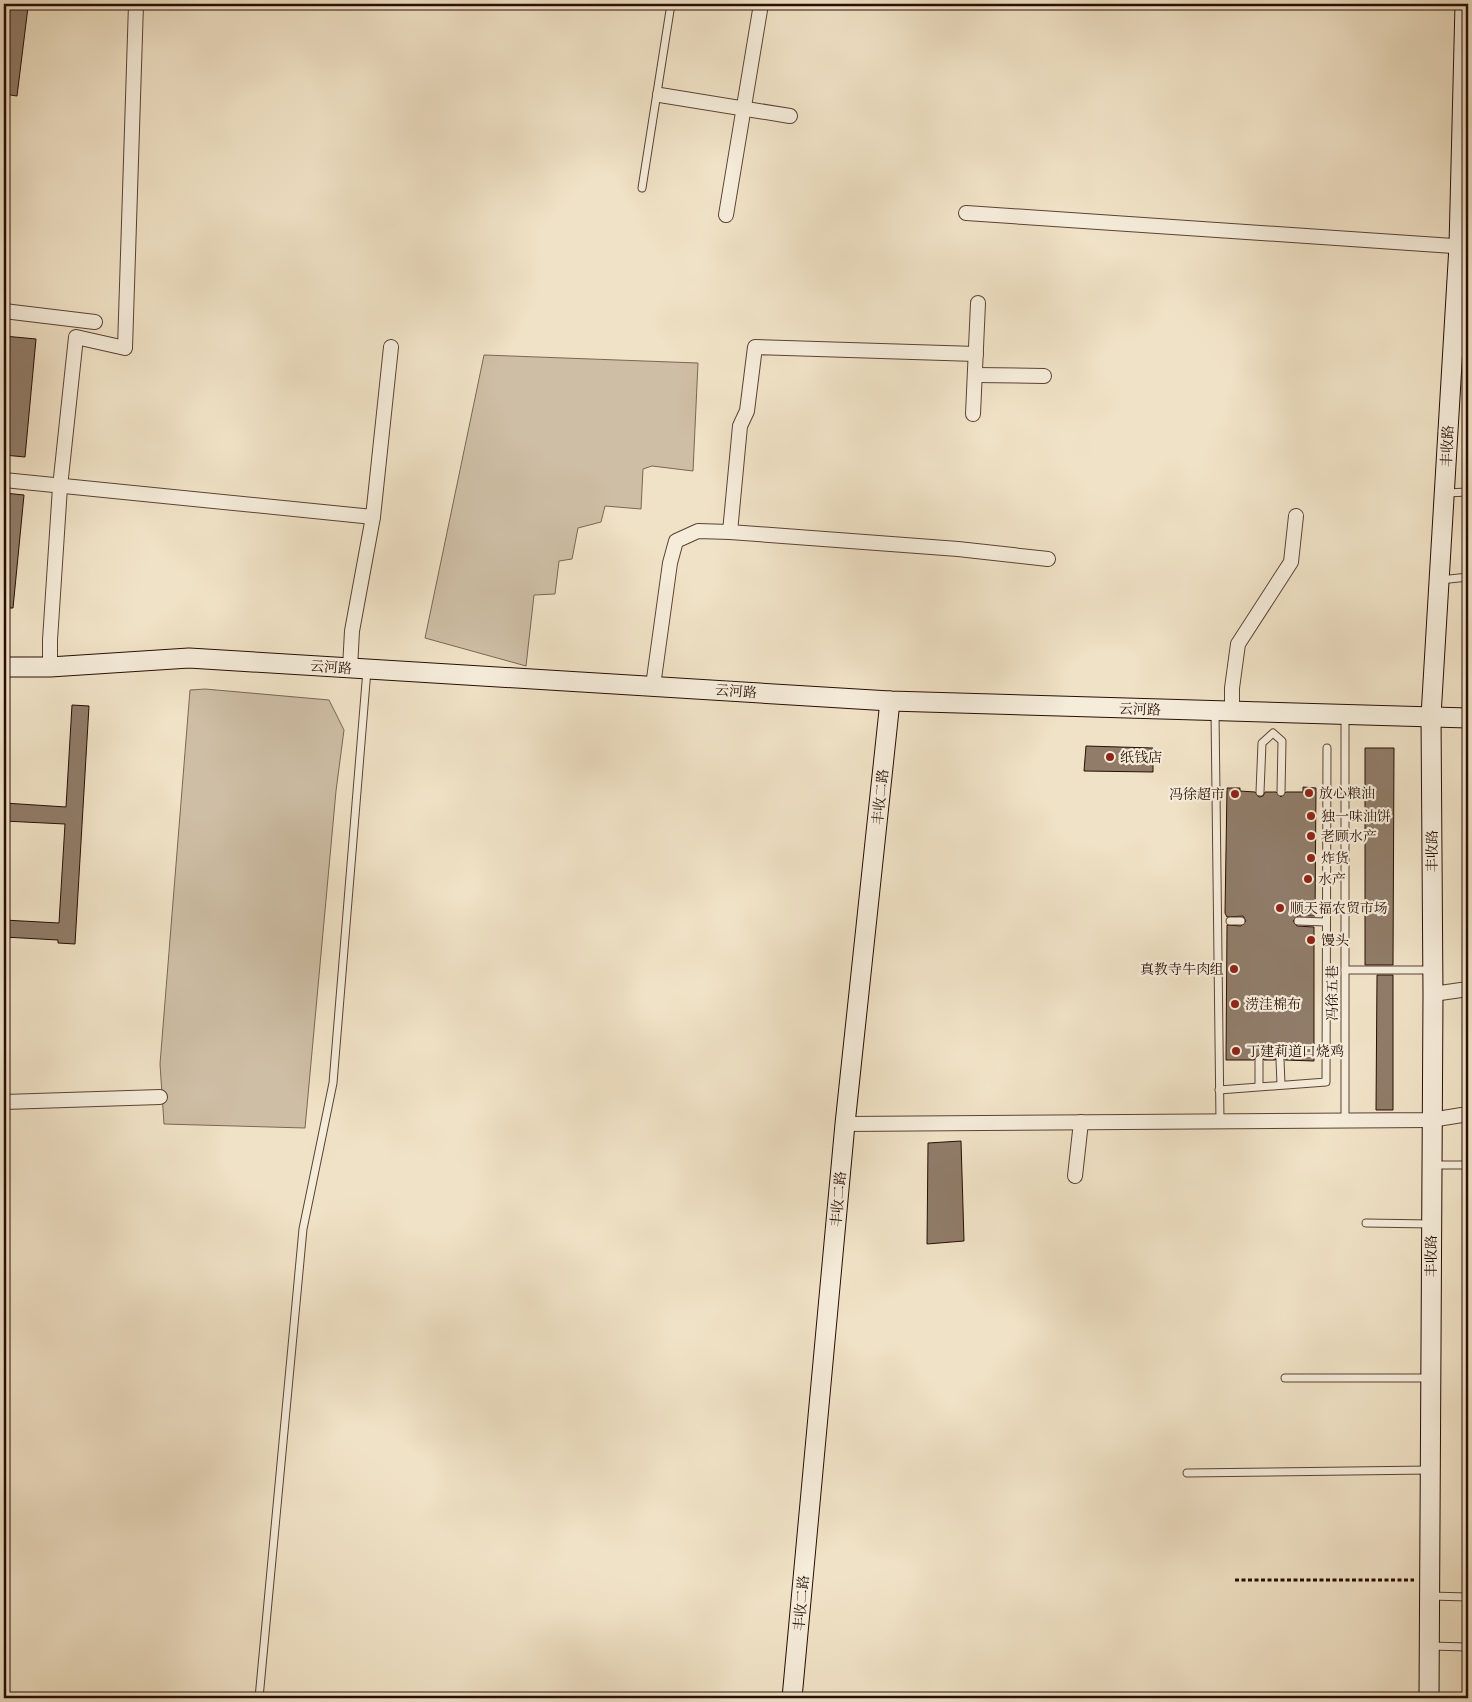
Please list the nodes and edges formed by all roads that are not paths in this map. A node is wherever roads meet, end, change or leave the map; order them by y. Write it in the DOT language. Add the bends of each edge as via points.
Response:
graph roads {
  1 [pos="136,4"];
  2 [pos="671,4"];
  3 [pos="761,4"];
  4 [pos="1465,4"];
  5 [pos="1467,49"];
  6 [pos="660,94"];
  7 [pos="744,108"];
  8 [pos="790,116"];
  9 [pos="642,188"];
  10 [pos="966,213"];
  11 [pos="726,215"];
  12 [pos="1464,247"];
  13 [pos="978,303"];
  14 [pos="4,311"];
  15 [pos="95,322"];
  16 [pos="391,346"];
  17 [pos="976,354"];
  18 [pos="975,375"];
  19 [pos="1044,376"];
  20 [pos="973,414"];
  21 [pos="4,480"];
  22 [pos="60,487"];
  23 [pos="1468,492"];
  24 [pos="1444,493"];
  25 [pos="1296,516"];
  26 [pos="373,517"];
  27 [pos="730,532"];
  28 [pos="1048,559"];
  29 [pos="1468,577"];
  30 [pos="1439,580"];
  31 [pos="4,667"];
  32 [pos="50,668"];
  33 [pos="359,668"];
  34 [pos="653,686"];
  35 [pos="890,701"];
  36 [pos="1224,711"];
  37 [pos="1345,715"];
  38 [pos="1431,716"];
  39 [pos="1468,718"];
  40 [pos="1327,748"];
  41 [pos="1260,792"];
  42 [pos="1281,792"];
  43 [pos="1230,921"];
  44 [pos="1241,921"];
  45 [pos="1298,921"];
  46 [pos="1326,922"];
  47 [pos="1345,970"];
  48 [pos="1433,970"];
  49 [pos="1468,989"];
  50 [pos="1433,994"];
  51 [pos="1259,1060"];
  52 [pos="1280,1060"];
  53 [pos="1280,1084"];
  54 [pos="1258,1085"];
  55 [pos="1219,1090"];
  56 [pos="160,1097"];
  57 [pos="4,1102"];
  58 [pos="1468,1114"];
  59 [pos="1431,1120"];
  60 [pos="1220,1121"];
  61 [pos="1345,1121"];
  62 [pos="1081,1122"];
  63 [pos="846,1124"];
  64 [pos="1431,1165"];
  65 [pos="1468,1165"];
  66 [pos="1076,1176"];
  67 [pos="1366,1223"];
  68 [pos="1431,1224"];
  69 [pos="1285,1378"];
  70 [pos="1430,1378"];
  71 [pos="1430,1470"];
  72 [pos="1188,1473"];
  73 [pos="1429,1588"];
  74 [pos="1468,1597"];
  75 [pos="1429,1646"];
  76 [pos="1468,1647"];
  77 [pos="259,1698"];
  78 [pos="792,1698"];
  79 [pos="1428,1698"];
  1 -- 22 [label="street" via="125,348 76,337"];
  2 -- 9 [label="lane"];
  3 -- 7 [label="street"];
  4 -- 5 [label="street, 丰收路"];
  5 -- 12 [label="street, 丰收路"];
  6 -- 7 [label="street"];
  7 -- 8 [label="street"];
  7 -- 11 [label="street"];
  10 -- 12 [label="street"];
  12 -- 24 [label="street, 丰收路"];
  13 -- 17 [label="street"];
  14 -- 15 [label="street"];
  16 -- 26 [label="street"];
  17 -- 18 [label="street"];
  17 -- 27 [label="street" via="755,347 747,411 740,426"];
  18 -- 19 [label="street"];
  18 -- 20 [label="street"];
  21 -- 22 [label="street"];
  22 -- 26 [label="street"];
  22 -- 32 [label="street"];
  23 -- 24 [label="lane"];
  24 -- 30 [label="street, 丰收路"];
  25 -- 36 [label="street" via="1291,562 1238,644 1232,688"];
  26 -- 33 [label="street" via="352,631"];
  27 -- 28 [label="street"];
  27 -- 34 [label="street" via="698,531 676,541"];
  29 -- 30 [label="lane"];
  30 -- 38 [label="street, 丰收路"];
  31 -- 32 [label="street, 云河路"];
  32 -- 33 [label="street, 云河路" via="189,658"];
  33 -- 34 [label="street, 云河路"];
  33 -- 77 [label="lane" via="333,1082 303,1229"];
  34 -- 35 [label="street, 云河路"];
  35 -- 36 [label="street, 云河路"];
  35 -- 63 [label="street, 丰收二路"];
  36 -- 37 [label="street, 云河路"];
  36 -- 55 [label="lane"];
  37 -- 38 [label="street, 云河路"];
  37 -- 47 [label="lane, 冯徐五巷"];
  38 -- 39 [label="street, 云河路"];
  38 -- 48 [label="street, 丰收路"];
  40 -- 46 [label="lane"];
  41 -- 42 [label="lane" via="1262,743 1272,733 1282,741"];
  43 -- 44 [label="lane"];
  45 -- 46 [label="lane"];
  46 -- 53 [label="lane" via="1326,1082"];
  47 -- 48 [label="lane"];
  47 -- 61 [label="lane, 冯徐五巷"];
  48 -- 50 [label="street, 丰收路"];
  49 -- 50 [label="street"];
  50 -- 59 [label="street, 丰收路"];
  51 -- 54 [label="lane"];
  52 -- 53 [label="lane"];
  53 -- 54 [label="lane"];
  54 -- 55 [label="lane"];
  55 -- 60 [label="lane"];
  56 -- 57 [label="street"];
  58 -- 59 [label="street"];
  59 -- 61 [label="street"];
  59 -- 64 [label="street, 丰收路"];
  60 -- 61 [label="street"];
  60 -- 62 [label="street"];
  62 -- 63 [label="street"];
  62 -- 66 [label="street"];
  63 -- 78 [label="street, 丰收二路"];
  64 -- 65 [label="lane"];
  64 -- 68 [label="street, 丰收路"];
  67 -- 68 [label="lane"];
  68 -- 70 [label="street, 丰收路"];
  69 -- 70 [label="lane"];
  70 -- 71 [label="street, 丰收路"];
  71 -- 72 [label="lane"];
  71 -- 73 [label="street, 丰收路"];
  73 -- 74 [label="lane"];
  73 -- 75 [label="street, 丰收路"];
  75 -- 76 [label="lane"];
  75 -- 79 [label="street, 丰收路"];
}
